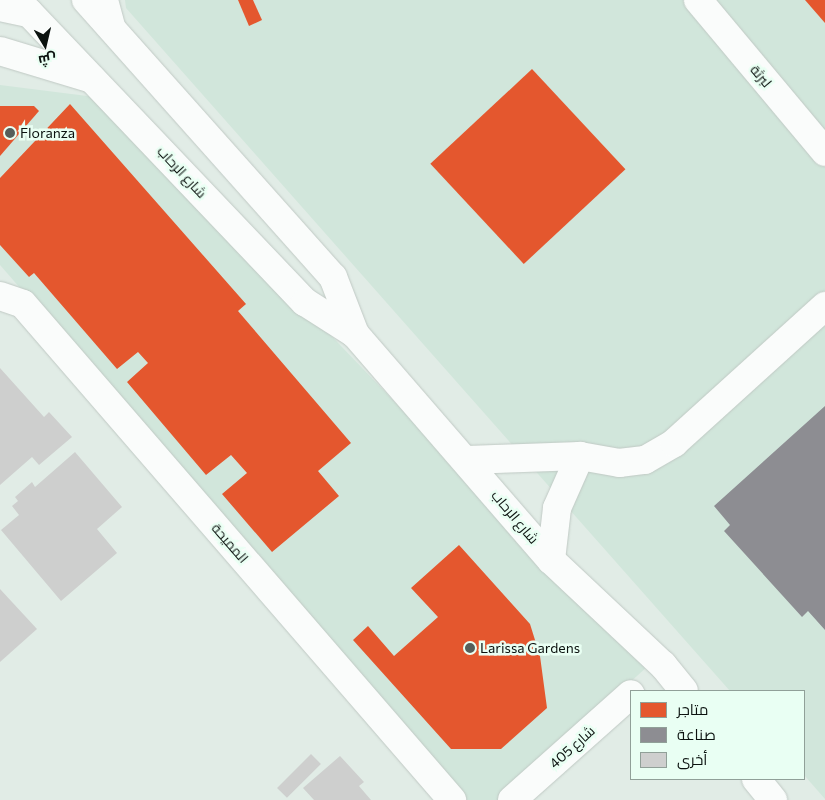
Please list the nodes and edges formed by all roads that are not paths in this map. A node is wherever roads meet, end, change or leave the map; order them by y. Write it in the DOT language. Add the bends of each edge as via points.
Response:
graph roads {
  1 [pos="86,0"];
  2 [pos="104,0"];
  3 [pos="698,0"];
  4 [pos="0,7"];
  5 [pos="23,7"];
  6 [pos="111,26"];
  7 [pos="0,51"];
  8 [pos="97,81"];
  9 [pos="825,152"];
  10 [pos="0,296"];
  11 [pos="825,306"];
  12 [pos="356,334"];
  13 [pos="580,456"];
  14 [pos="467,460"];
  15 [pos="551,560"];
  16 [pos="663,665"];
  17 [pos="635,690"];
  18 [pos="683,690"];
  19 [pos="630,695"];
  20 [pos="757,780"];
  21 [pos="452,800"];
  22 [pos="512,800"];
  23 [pos="773,800"];
  1 -- 6 [label="street, شارع الرحاب"];
  2 -- 6 [label="street"];
  3 -- 9 [label="street, لبرثة"];
  4 -- 5 [label="street"];
  5 -- 8 [label="street, شارع الرحاب"];
  6 -- 12 [label="street, شارع الرحاب" via="333,277"];
  7 -- 8 [label="street"];
  8 -- 12 [label="street, شارع الرحاب" via="305,302"];
  10 -- 21 [label="street, المميحة" via="23,304"];
  11 -- 13 [label="street" via="674,443 645,460 619,463"];
  12 -- 14 [label="street, شارع الرحاب"];
  13 -- 14 [label="street"];
  13 -- 15 [label="street" via="557,508"];
  14 -- 15 [label="street, شارع الرحاب"];
  15 -- 16 [label="street, شارع الرحاب"];
  16 -- 17 [label="street, شارع 405"];
  16 -- 18 [label="street, شارع الرحاب"];
  19 -- 22 [label="street, شارع 405"];
  20 -- 23 [label="street"];
}
